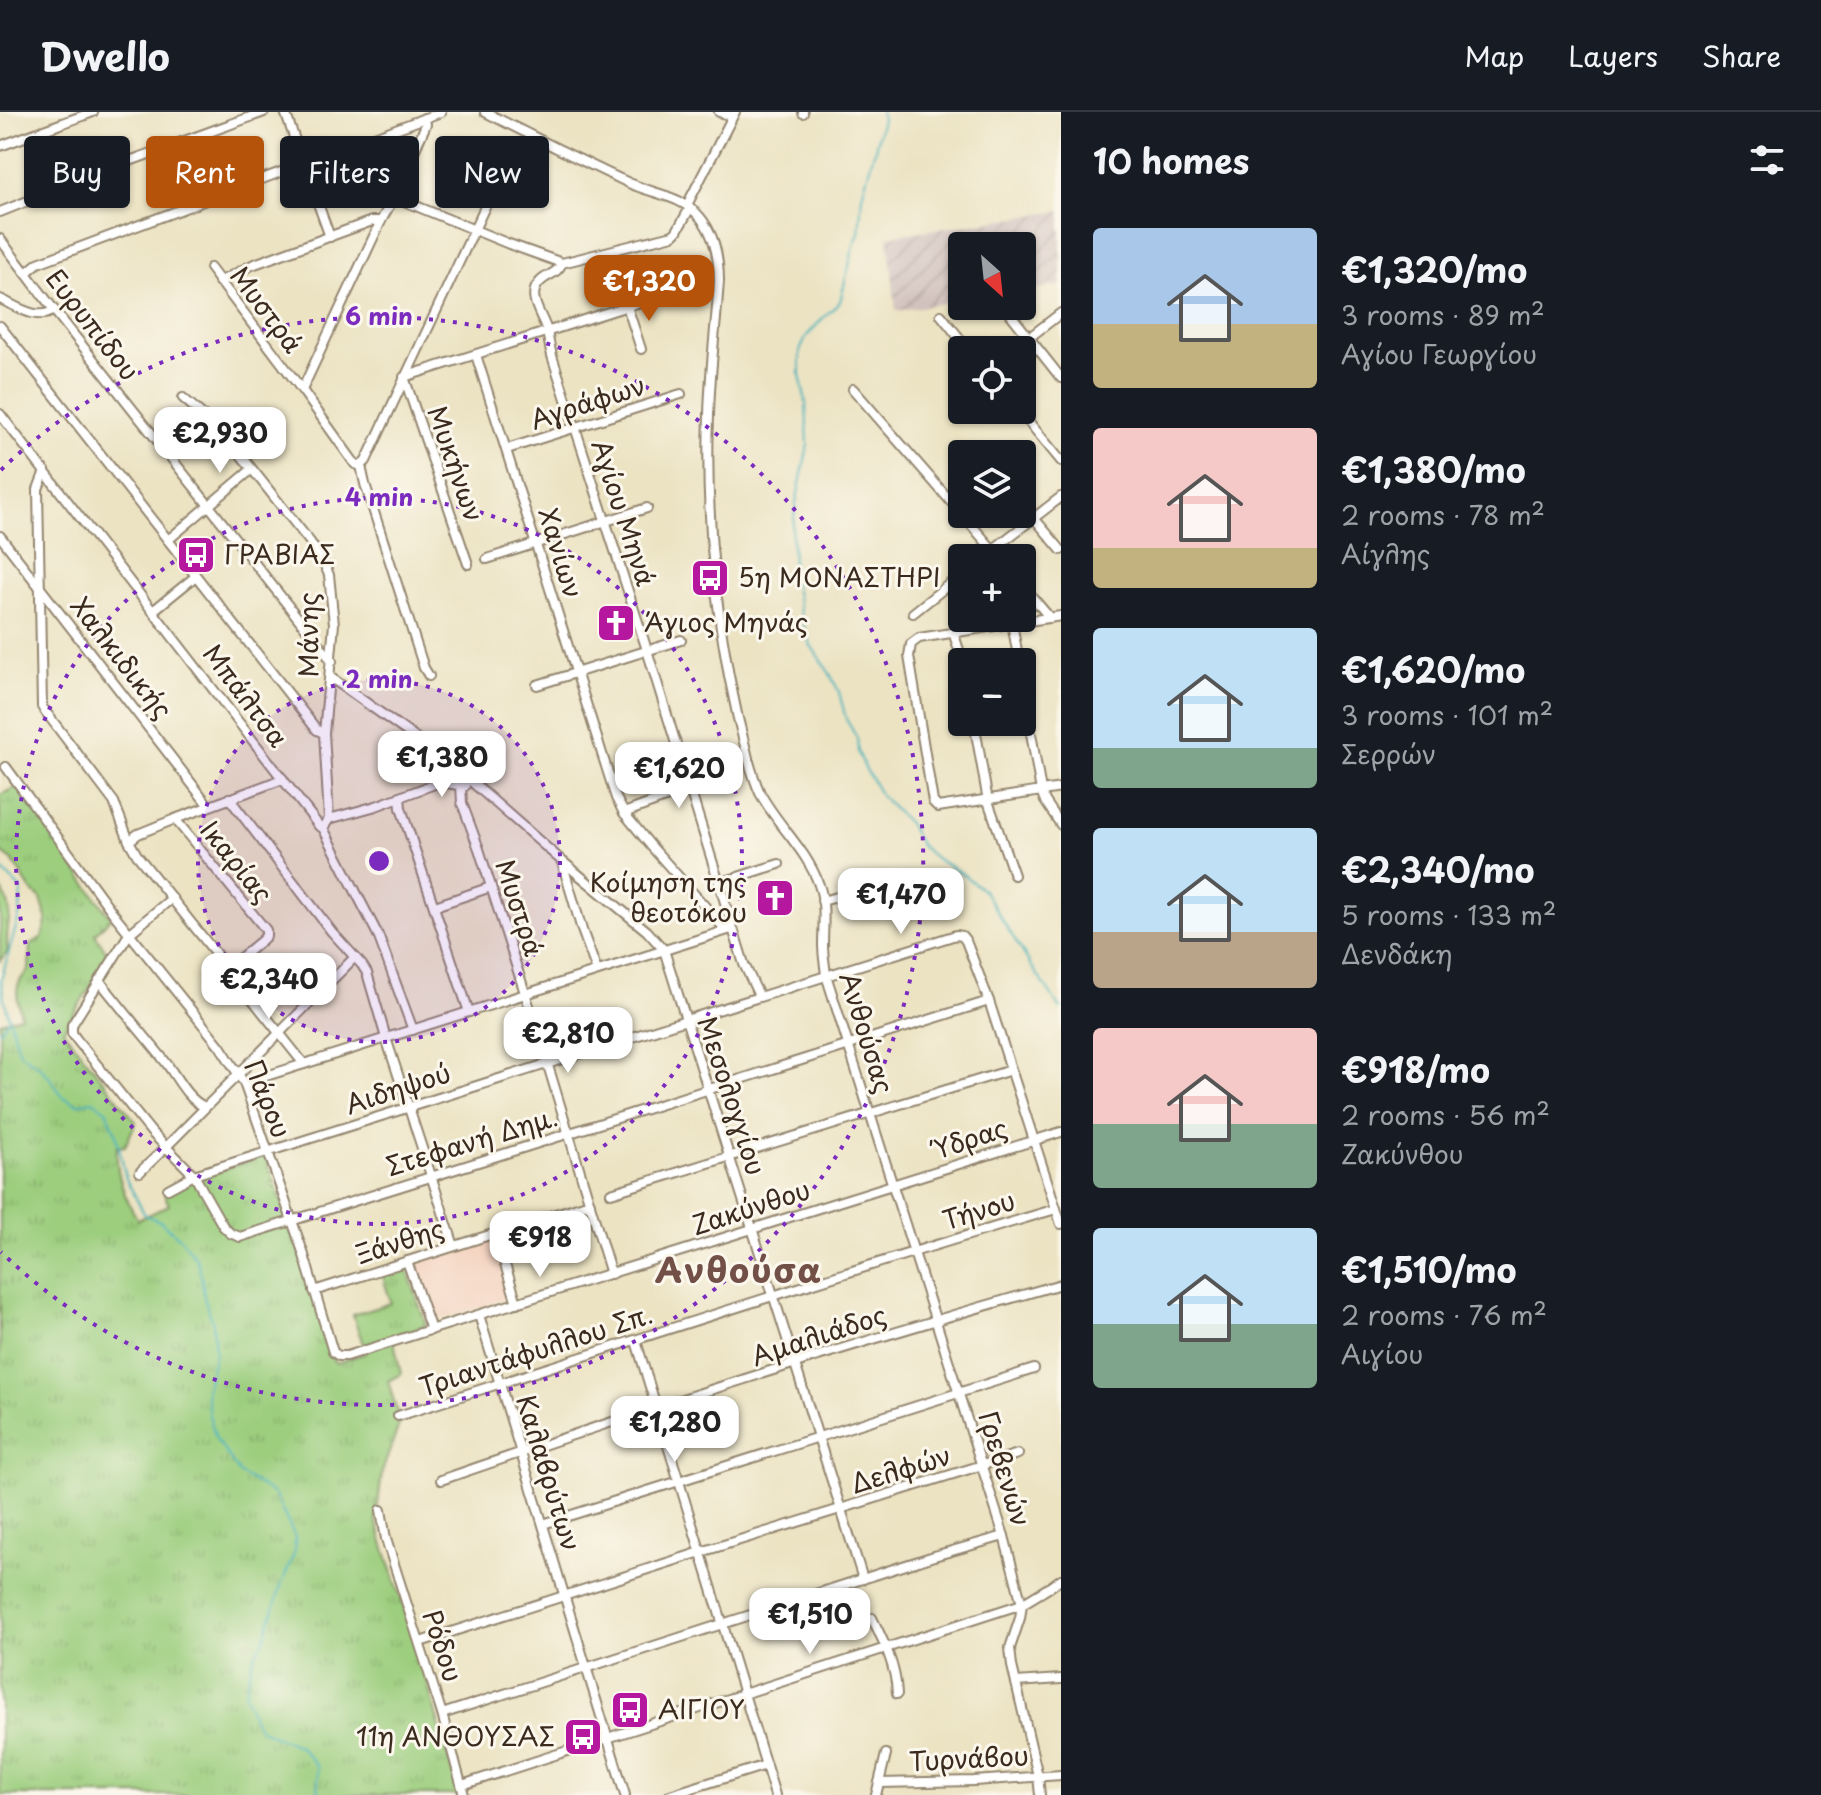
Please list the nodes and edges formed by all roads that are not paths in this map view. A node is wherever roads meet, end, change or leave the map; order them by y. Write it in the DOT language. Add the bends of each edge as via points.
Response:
graph roads {
  1 [pos="93,112"];
  2 [pos="264,112"];
  3 [pos="285,112"];
  4 [pos="441,112"];
  5 [pos="485,112"];
  6 [pos="719,112"];
  7 [pos="734,114"];
  8 [pos="424,118"];
  9 [pos="294,136"];
  10 [pos="376,136"];
  11 [pos="419,140"];
  12 [pos="0,146"];
  13 [pos="280,172"];
  14 [pos="688,206"];
  15 [pos="419,207"];
  16 [pos="320,208"];
  17 [pos="388,208"];
  18 [pos="485,208"];
  19 [pos="0,212"];
  20 [pos="381,221"];
  21 [pos="475,230"];
  22 [pos="330,237"];
  23 [pos="0,239"];
  24 [pos="562,263"];
  25 [pos="210,268"];
  26 [pos="26,273"];
  27 [pos="219,282"];
  28 [pos="678,290"];
  29 [pos="0,299"];
  30 [pos="627,306"];
  31 [pos="54,310"];
  32 [pos="1061,313"];
  33 [pos="941,315"];
  34 [pos="1015,320"];
  35 [pos="0,326"];
  36 [pos="547,333"];
  37 [pos="958,336"];
  38 [pos="1027,336"];
  39 [pos="1032,336"];
  40 [pos="1036,347"];
  41 [pos="641,349"];
  42 [pos="476,355"];
  43 [pos="404,377"];
  44 [pos="1061,378"];
  45 [pos="853,389"];
  46 [pos="302,390"];
  47 [pos="681,394"];
  48 [pos="183,398"];
  49 [pos="0,414"];
  50 [pos="1031,424"];
  51 [pos="575,429"];
  52 [pos="507,449"];
  53 [pos="1061,461"];
  54 [pos="361,466"];
  55 [pos="251,470"];
  56 [pos="45,471"];
  57 [pos="1061,497"];
  58 [pos="209,505"];
  59 [pos="647,508"];
  60 [pos="1036,516"];
  61 [pos="1036,520"];
  62 [pos="605,521"];
  63 [pos="1021,528"];
  64 [pos="0,536"];
  65 [pos="168,540"];
  66 [pos="536,544"];
  67 [pos="988,544"];
  68 [pos="1001,544"];
  69 [pos="1061,550"];
  70 [pos="487,559"];
  71 [pos="468,564"];
  72 [pos="196,576"];
  73 [pos="948,585"];
  74 [pos="40,586"];
  75 [pos="1036,602"];
  76 [pos="154,610"];
  77 [pos="913,613"];
  78 [pos="1061,616"];
  79 [pos="1050,618"];
  80 [pos="1036,620"];
  81 [pos="953,632"];
  82 [pos="681,640"];
  83 [pos="958,648"];
  84 [pos="647,650"];
  85 [pos="332,661"];
  86 [pos="577,672"];
  87 [pos="429,676"];
  88 [pos="330,677"];
  89 [pos="537,685"];
  90 [pos="324,733"];
  91 [pos="976,736"];
  92 [pos="1032,736"];
  93 [pos="6,767"];
  94 [pos="722,777"];
  95 [pos="283,779"];
  96 [pos="474,784"];
  97 [pos="461,785"];
  98 [pos="1061,788"];
  99 [pos="690,789"];
  100 [pos="1041,791"];
  101 [pos="400,796"];
  102 [pos="229,798"];
  103 [pos="988,801"];
  104 [pos="209,806"];
  105 [pos="624,813"];
  106 [pos="175,819"];
  107 [pos="326,823"];
  108 [pos="1061,825"];
  109 [pos="129,841"];
  110 [pos="562,861"];
  111 [pos="779,864"];
  112 [pos="1014,875"];
  113 [pos="719,883"];
  114 [pos="491,887"];
  115 [pos="875,887"];
  116 [pos="172,898"];
  117 [pos="822,901"];
  118 [pos="435,906"];
  119 [pos="729,929"];
  120 [pos="129,934"];
  121 [pos="664,950"];
  122 [pos="355,957"];
  123 [pos="227,969"];
  124 [pos="597,971"];
  125 [pos="826,975"];
  126 [pos="99,980"];
  127 [pos="525,994"];
  128 [pos="759,996"];
  129 [pos="989,1001"];
  130 [pos="469,1012"];
  131 [pos="686,1020"];
  132 [pos="413,1030"];
  133 [pos="279,1033"];
  134 [pos="386,1038"];
  135 [pos="848,1045"];
  136 [pos="547,1062"];
  137 [pos="304,1064"];
  138 [pos="1011,1070"];
  139 [pos="239,1074"];
  140 [pos="244,1083"];
  141 [pos="708,1089"];
  142 [pos="205,1107"];
  143 [pos="409,1108"];
  144 [pos="870,1114"];
  145 [pos="1061,1132"];
  146 [pos="569,1133"];
  147 [pos="1034,1140"];
  148 [pos="165,1148"];
  149 [pos="267,1152"];
  150 [pos="729,1158"];
  151 [pos="140,1172"];
  152 [pos="194,1175"];
  153 [pos="431,1176"];
  154 [pos="893,1185"];
  155 [pos="168,1189"];
  156 [pos="611,1193"];
  157 [pos="590,1203"];
  158 [pos="1056,1209"];
  159 [pos="291,1220"];
  160 [pos="1061,1224"];
  161 [pos="752,1229"];
  162 [pos="495,1233"];
  163 [pos="454,1246"];
  164 [pos="914,1251"];
  165 [pos="407,1261"];
  166 [pos="611,1274"];
  167 [pos="1061,1284"];
  168 [pos="314,1291"];
  169 [pos="773,1295"];
  170 [pos="517,1303"];
  171 [pos="479,1315"];
  172 [pos="936,1320"];
  173 [pos="431,1330"];
  174 [pos="636,1341"];
  175 [pos="347,1356"];
  176 [pos="795,1364"];
  177 [pos="1034,1369"];
  178 [pos="501,1383"];
  179 [pos="959,1393"];
  180 [pos="656,1408"];
  181 [pos="398,1416"];
  182 [pos="818,1437"];
  183 [pos="521,1454"];
  184 [pos="1018,1454"];
  185 [pos="982,1465"];
  186 [pos="441,1480"];
  187 [pos="679,1480"];
  188 [pos="842,1509"];
  189 [pos="381,1510"];
  190 [pos="543,1524"];
  191 [pos="1004,1536"];
  192 [pos="701,1552"];
  193 [pos="863,1579"];
  194 [pos="1061,1579"];
  195 [pos="564,1596"];
  196 [pos="1022,1604"];
  197 [pos="872,1618"];
  198 [pos="723,1623"];
  199 [pos="420,1642"];
  200 [pos="886,1648"];
  201 [pos="587,1668"];
  202 [pos="1061,1679"];
  203 [pos="1016,1682"];
  204 [pos="744,1694"];
  205 [pos="897,1694"];
  206 [pos="442,1714"];
  207 [pos="608,1738"];
  208 [pos="886,1754"];
  209 [pos="766,1765"];
  210 [pos="1061,1775"];
  211 [pos="1038,1776"];
  212 [pos="879,1783"];
  213 [pos="463,1790"];
  214 [pos="625,1795"];
  215 [pos="670,1795"];
  216 [pos="775,1795"];
  217 [pos="876,1795"];
  218 [pos="1040,1795"];
  1 -- 12 [label="street"];
  2 -- 19 [label="street"];
  3 -- 9 [label="street"];
  4 -- 8 [label="street"];
  5 -- 14 [label="street"];
  6 -- 7 [label="street"];
  7 -- 14 [label="street"];
  8 -- 10 [label="street"];
  8 -- 11 [label="street"];
  13 -- 26 [label="street" via="38,263"];
  14 -- 24 [label="street" via="673,235"];
  14 -- 117 [label="street, Ανθούσας" via="710,233 719,271 710,481 715,576 728,664 759,790 810,867"];
  15 -- 21 [label="street"];
  16 -- 22 [label="street"];
  17 -- 20 [label="street"];
  18 -- 21 [label="street"];
  20 -- 22 [label="street"];
  20 -- 46 [label="street"];
  21 -- 24 [label="street"];
  21 -- 43 [label="street"];
  22 -- 27 [label="street"];
  23 -- 26 [label="street, Ευρυπίδου"];
  24 -- 36 [label="street, Αγίου Μηνά" via="536,288 534,298"];
  25 -- 27 [label="street, Μυστρά"];
  26 -- 31 [label="street, Ευρυπίδου"];
  27 -- 46 [label="street, Μυστρά"];
  28 -- 30 [label="street"];
  29 -- 31 [label="street" via="40,316"];
  30 -- 36 [label="street"];
  30 -- 41 [label="street"];
  31 -- 58 [label="street, Ευρυπίδου"];
  32 -- 39 [label="street"];
  33 -- 37 [label="street"];
  34 -- 38 [label="street"];
  35 -- 65 [label="street"];
  36 -- 42 [label="street"];
  36 -- 51 [label="street, Αγίου Μηνά"];
  40 -- 44 [label="street"];
  42 -- 43 [label="street"];
  42 -- 52 [label="street, Χανίων"];
  43 -- 54 [label="street"];
  43 -- 71 [label="street, Μυκήνων"];
  45 -- 67 [label="street"];
  46 -- 54 [label="street, Μυστρά"];
  47 -- 51 [label="street, Αγράφων"];
  48 -- 55 [label="street, Μάνης" via="218,428"];
  49 -- 56 [label="street, Μπάλτσα"];
  50 -- 53 [label="street"];
  51 -- 52 [label="street, Αγράφων"];
  51 -- 62 [label="street, Αγίου Μηνά"];
  52 -- 66 [label="street, Χανίων"];
  54 -- 87 [label="street, Μυστρά"];
  55 -- 58 [label="street"];
  55 -- 85 [label="street, Μάνης" via="310,542 329,575"];
  56 -- 74 [label="street" via="38,489"];
  56 -- 76 [label="street, Μπάλτσα"];
  57 -- 60 [label="street"];
  58 -- 65 [label="street"];
  58 -- 85 [label="street, Ευρυπίδου"];
  59 -- 62 [label="street"];
  61 -- 69 [label="street"];
  62 -- 66 [label="street"];
  62 -- 84 [label="street, Αγίου Μηνά"];
  63 -- 68 [label="street"];
  64 -- 74 [label="street, Χαλκιδικής"];
  65 -- 72 [label="street"];
  66 -- 70 [label="street"];
  66 -- 86 [label="street, Χανίων"];
  72 -- 76 [label="street"];
  72 -- 90 [label="street"];
  73 -- 77 [label="street"];
  74 -- 104 [label="street, Χαλκιδικής"];
  74 -- 109 [label="street" via="42,707 114,802"];
  75 -- 79 [label="street"];
  76 -- 95 [label="street, Μπάλτσα"];
  78 -- 79 [label="street"];
  79 -- 80 [label="street"];
  81 -- 83 [label="street"];
  81 -- 103 [label="street" via="911,644 909,656 933,802 938,807"];
  82 -- 84 [label="street"];
  84 -- 86 [label="street"];
  84 -- 99 [label="street, Αγίου Μηνά"];
  85 -- 88 [label="street, Μάνης"];
  86 -- 89 [label="street"];
  86 -- 105 [label="street, Χανίων"];
  88 -- 90 [label="street, Μάνης"];
  88 -- 96 [label="street"];
  90 -- 107 [label="street, Μάνης"];
  91 -- 103 [label="street"];
  92 -- 100 [label="street"];
  93 -- 120 [label="street, Πάρου"];
  94 -- 99 [label="street"];
  95 -- 102 [label="street"];
  95 -- 107 [label="street, Μπάλτσα" via="319,826"];
  96 -- 97 [label="street"];
  96 -- 110 [label="street"];
  97 -- 101 [label="street" via="440,782"];
  97 -- 114 [label="street, Μυστρά" via="462,803"];
  98 -- 100 [label="street"];
  99 -- 105 [label="street"];
  99 -- 113 [label="street, Αγίου Μηνά"];
  100 -- 103 [label="street"];
  100 -- 108 [label="street"];
  101 -- 107 [label="street"];
  101 -- 118 [label="street"];
  102 -- 104 [label="street"];
  102 -- 122 [label="street"];
  103 -- 112 [label="street"];
  104 -- 106 [label="street"];
  105 -- 119 [label="street, Χανίων"];
  106 -- 109 [label="street"];
  106 -- 123 [label="street, Ικαρίας" via="266,930 266,936"];
  107 -- 132 [label="street, Μπάλτσα" via="378,935"];
  109 -- 116 [label="street"];
  110 -- 121 [label="street"];
  110 -- 124 [label="street"];
  111 -- 113 [label="street"];
  113 -- 119 [label="street, Αγίου Μηνά"];
  114 -- 118 [label="street"];
  114 -- 127 [label="street, Μυστρά"];
  115 -- 117 [label="street"];
  116 -- 120 [label="street"];
  116 -- 123 [label="street"];
  117 -- 125 [label="street, Ανθούσας"];
  118 -- 130 [label="street"];
  119 -- 121 [label="street"];
  119 -- 128 [label="street, Αγίου Μηνά"];
  120 -- 126 [label="street"];
  120 -- 139 [label="street, Πάρου"];
  121 -- 124 [label="street"];
  121 -- 131 [label="street, Μεσολογγίου"];
  122 -- 133 [label="street"];
  122 -- 134 [label="street" via="367,973"];
  123 -- 133 [label="street"];
  124 -- 127 [label="street"];
  125 -- 128 [label="street, Αιδηψού"];
  125 -- 129 [label="street, Αιδηψού" via="956,935 966,941"];
  125 -- 135 [label="street, Ανθούσας"];
  126 -- 142 [label="street" via="192,1098"];
  126 -- 148 [label="street" via="72,1033"];
  127 -- 130 [label="street"];
  127 -- 136 [label="street, Μυστρά"];
  128 -- 131 [label="street, Αιδηψού"];
  129 -- 135 [label="street, Στεφανή Δημ."];
  129 -- 138 [label="street"];
  130 -- 132 [label="street"];
  131 -- 136 [label="street, Αιδηψού"];
  131 -- 141 [label="street, Μεσολογγίου"];
  132 -- 134 [label="street"];
  133 -- 137 [label="street"];
  133 -- 139 [label="street"];
  134 -- 137 [label="street"];
  134 -- 143 [label="street"];
  135 -- 141 [label="street, Στεφανή Δημ."];
  135 -- 144 [label="street, Ανθούσας"];
  136 -- 143 [label="street, Αιδηψού"];
  136 -- 146 [label="street, Μυστρά"];
  137 -- 140 [label="street"];
  138 -- 144 [label="street"];
  138 -- 147 [label="street"];
  139 -- 140 [label="street, Πάρου"];
  139 -- 142 [label="street"];
  140 -- 149 [label="street, Πάρου"];
  141 -- 146 [label="street, Στεφανή Δημ."];
  141 -- 150 [label="street, Μεσολογγίου"];
  142 -- 148 [label="street"];
  143 -- 149 [label="street, Αιδηψού"];
  143 -- 153 [label="street"];
  144 -- 150 [label="street"];
  144 -- 154 [label="street, Ανθούσας"];
  145 -- 147 [label="street, Ύδρας"];
  146 -- 153 [label="street, Στεφανή Δημ."];
  146 -- 157 [label="street, Μυστρά"];
  147 -- 154 [label="street, Ύδρας"];
  147 -- 158 [label="street"];
  148 -- 151 [label="street"];
  148 -- 152 [label="street"];
  149 -- 152 [label="street, Αιδηψού"];
  149 -- 159 [label="street, Πάρου"];
  150 -- 156 [label="street"];
  150 -- 161 [label="street, Μεσολογγίου"];
  152 -- 155 [label="street, Αιδηψού"];
  152 -- 159 [label="street, Στεφανή Δημ." via="230,1233 240,1237"];
  153 -- 159 [label="street, Στεφανή Δημ."];
  153 -- 163 [label="street"];
  154 -- 161 [label="street, Ζακύνθου"];
  154 -- 164 [label="street, Ανθούσας"];
  157 -- 162 [label="street, Ξάνθης"];
  157 -- 166 [label="street, Μυστρά"];
  158 -- 160 [label="street"];
  158 -- 164 [label="street, Τήνου"];
  159 -- 168 [label="street, Πάρου"];
  161 -- 166 [label="street, Ζακύνθου"];
  161 -- 169 [label="street, Μεσολογγίου"];
  162 -- 163 [label="street, Ξάνθης"];
  162 -- 170 [label="street"];
  163 -- 165 [label="street, Ξάνθης"];
  164 -- 169 [label="street, Τριαντάφυλλου Σπ."];
  164 -- 172 [label="street, Ανθούσας"];
  165 -- 168 [label="street, Ξάνθης"];
  165 -- 173 [label="street"];
  166 -- 170 [label="street, Ζακύνθου"];
  167 -- 172 [label="street, Αμαλιάδος"];
  168 -- 175 [label="street, Πάρου" via="333,1352"];
  169 -- 174 [label="street, Τριαντάφυλλου Σπ."];
  169 -- 176 [label="street, Μεσολογγίου"];
  170 -- 171 [label="street, Ζακύνθου"];
  171 -- 173 [label="street, Ζακύνθου"];
  171 -- 178 [label="street, Καλαβρύτων"];
  172 -- 176 [label="street, Αμαλιάδος"];
  172 -- 179 [label="street, Ανθούσας"];
  173 -- 175 [label="street, Ζακύνθου"];
  174 -- 178 [label="street, Τριαντάφυλλου Σπ."];
  174 -- 180 [label="street"];
  176 -- 180 [label="street, Αμαλιάδος"];
  176 -- 182 [label="street, Μεσολογγίου"];
  177 -- 179 [label="street"];
  178 -- 181 [label="street, Τριαντάφυλλου Σπ."];
  178 -- 183 [label="street, Καλαβρύτων"];
  179 -- 182 [label="street"];
  179 -- 185 [label="street, Γρεβενών"];
  180 -- 183 [label="street, Αμαλιάδος"];
  180 -- 187 [label="street"];
  182 -- 187 [label="street"];
  182 -- 188 [label="street"];
  183 -- 186 [label="street, Αμαλιάδος"];
  183 -- 190 [label="street, Καλαβρύτων"];
  184 -- 185 [label="street, Δελφών"];
  185 -- 188 [label="street, Δελφών"];
  185 -- 191 [label="street, Γρεβενών"];
  187 -- 190 [label="street"];
  187 -- 192 [label="street"];
  188 -- 192 [label="street"];
  188 -- 193 [label="street"];
  189 -- 199 [label="street, Ρόδου"];
  190 -- 195 [label="street, Καλαβρύτων"];
  191 -- 193 [label="street"];
  191 -- 196 [label="street, Γρεβενών"];
  192 -- 195 [label="street"];
  192 -- 198 [label="street"];
  193 -- 198 [label="street"];
  194 -- 196 [label="street"];
  195 -- 199 [label="street"];
  195 -- 201 [label="street"];
  196 -- 200 [label="street"];
  196 -- 203 [label="street" via="1010,1648"];
  197 -- 200 [label="street"];
  198 -- 201 [label="street"];
  198 -- 204 [label="street"];
  199 -- 206 [label="street, Ρόδου"];
  200 -- 204 [label="street"];
  200 -- 205 [label="street"];
  201 -- 206 [label="street"];
  201 -- 207 [label="street"];
  202 -- 203 [label="street"];
  203 -- 211 [label="street"];
  204 -- 207 [label="street"];
  204 -- 209 [label="street"];
  206 -- 213 [label="street, Ρόδου"];
  207 -- 213 [label="street" via="487,1777"];
  207 -- 214 [label="street"];
  208 -- 212 [label="street, Τυρνάβου"];
  209 -- 215 [label="street"];
  209 -- 216 [label="street"];
  210 -- 211 [label="street, Τυρνάβου"];
  211 -- 212 [label="street, Τυρνάβου"];
  211 -- 218 [label="street"];
  212 -- 217 [label="street, Τυρνάβου"];
}
